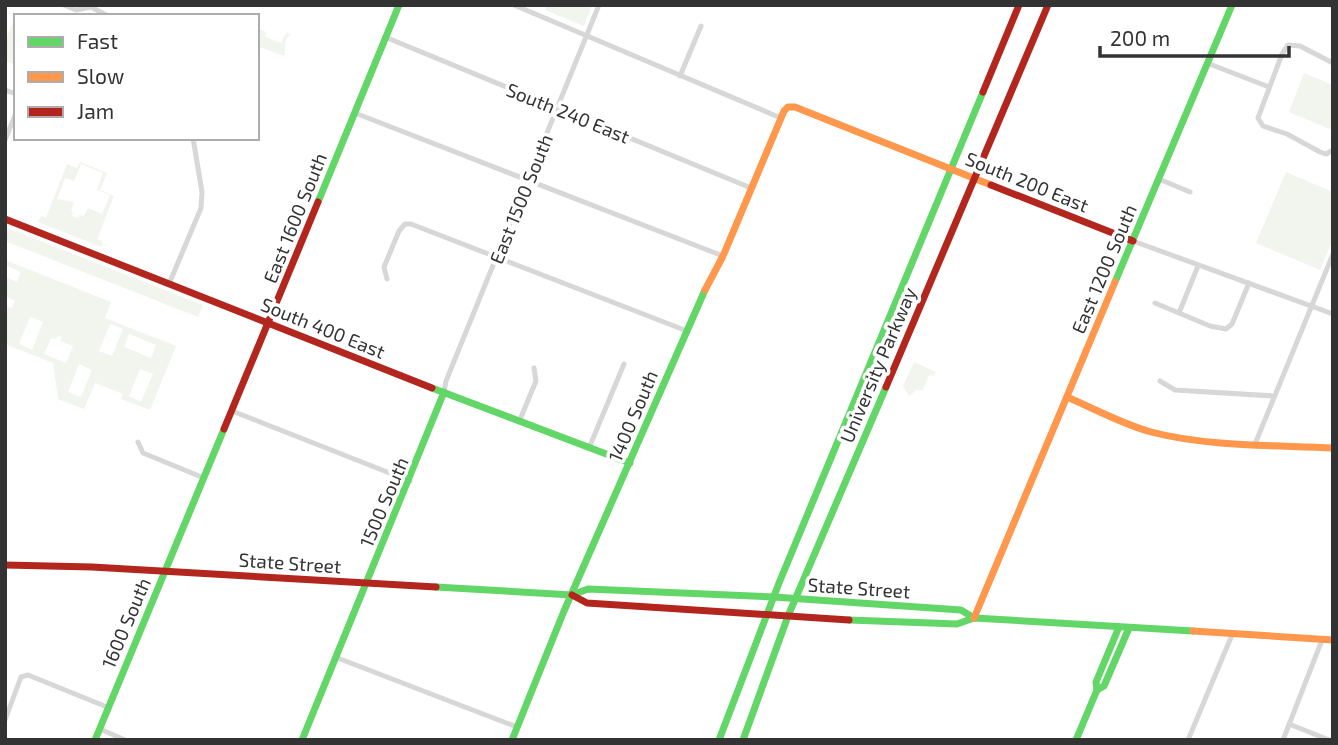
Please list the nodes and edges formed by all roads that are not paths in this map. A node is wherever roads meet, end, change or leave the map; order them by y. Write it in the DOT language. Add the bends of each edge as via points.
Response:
graph roads {
  1 [pos="64,5"];
  2 [pos="399,5"];
  3 [pos="514,5"];
  4 [pos="599,5"];
  5 [pos="1048,5"];
  6 [pos="1231,5"];
  7 [pos="1019,6"];
  8 [pos="104,14"];
  9 [pos="701,26"];
  10 [pos="385,37"];
  11 [pos="586,37"];
  12 [pos="1207,63"];
  13 [pos="1333,63"];
  14 [pos="680,76"];
  15 [pos="1269,87"];
  16 [pos="788,107"];
  17 [pos="558,108"];
  18 [pos="355,113"];
  19 [pos="14,118"];
  20 [pos="780,118"];
  21 [pos="5,139"];
  22 [pos="193,140"];
  23 [pos="1333,150"];
  24 [pos="952,169"];
  25 [pos="974,179"];
  26 [pos="1159,179"];
  27 [pos="528,181"];
  28 [pos="751,188"];
  29 [pos="1190,192"];
  30 [pos="5,219"];
  31 [pos="1133,241"];
  32 [pos="1333,254"];
  33 [pos="497,257"];
  34 [pos="723,257"];
  35 [pos="1198,266"];
  36 [pos="387,279"];
  37 [pos="1249,283"];
  38 [pos="169,284"];
  39 [pos="1155,303"];
  40 [pos="1311,306"];
  41 [pos="1179,313"];
  42 [pos="1333,314"];
  43 [pos="268,323"];
  44 [pos="687,331"];
  45 [pos="624,364"];
  46 [pos="534,368"];
  47 [pos="1160,381"];
  48 [pos="444,392"];
  49 [pos="1274,396"];
  50 [pos="1067,397"];
  51 [pos="232,411"];
  52 [pos="519,422"];
  53 [pos="138,442"];
  54 [pos="1255,444"];
  55 [pos="589,448"];
  56 [pos="1333,448"];
  57 [pos="630,463"];
  58 [pos="204,478"];
  59 [pos="410,481"];
  60 [pos="187,519"];
  61 [pos="5,565"];
  62 [pos="164,572"];
  63 [pos="366,583"];
  64 [pos="572,595"];
  65 [pos="774,597"];
  66 [pos="796,599"];
  67 [pos="767,614"];
  68 [pos="788,616"];
  69 [pos="974,618"];
  70 [pos="1119,627"];
  71 [pos="1129,628"];
  72 [pos="1232,635"];
  73 [pos="1322,640"];
  74 [pos="1333,640"];
  75 [pos="335,657"];
  76 [pos="1097,690"];
  77 [pos="107,707"];
  78 [pos="5,720"];
  79 [pos="1289,724"];
  80 [pos="517,727"];
  81 [pos="100,729"];
  82 [pos="95,740"];
  83 [pos="125,740"];
  84 [pos="302,740"];
  85 [pos="512,740"];
  86 [pos="719,740"];
  87 [pos="743,740"];
  88 [pos="1076,740"];
  89 [pos="1188,740"];
  90 [pos="1283,740"];
  91 [pos="1329,740"];
  1 -- 8 [label="street" via="76,10 91,7"];
  2 -- 10 [label="street, East 1600 South"];
  3 -- 11 [label="street"];
  4 -- 11 [label="street, East 1500 South"];
  5 -- 25 [label="street, University Parkway"];
  6 -- 12 [label="street, East 1200 South"];
  7 -- 24 [label="street, University Parkway"];
  9 -- 14 [label="street"];
  10 -- 17 [label="street, South 240 East"];
  10 -- 18 [label="street, East 1600 South"];
  11 -- 14 [label="street"];
  11 -- 17 [label="street, East 1500 South"];
  12 -- 15 [label="street"];
  12 -- 26 [label="street, East 1200 South"];
  13 -- 15 [label="street" via="1300,46 1288,45"];
  14 -- 20 [label="street"];
  15 -- 23 [label="street" via="1258,115 1260,124 1320,152"];
  16 -- 20 [label="street, 1400 South"];
  16 -- 24 [label="street, South 200 East"];
  17 -- 27 [label="street, East 1500 South"];
  17 -- 28 [label="street, South 240 East"];
  18 -- 27 [label="street"];
  18 -- 43 [label="street, East 1600 South"];
  19 -- 21 [label="street"];
  20 -- 28 [label="street, 1400 South"];
  22 -- 38 [label="street" via="201,208"];
  24 -- 25 [label="street, South 200 East"];
  24 -- 65 [label="street, University Parkway"];
  25 -- 31 [label="street, South 200 East"];
  25 -- 66 [label="street, University Parkway"];
  26 -- 29 [label="street"];
  26 -- 31 [label="street, East 1200 South"];
  27 -- 33 [label="street, East 1500 South"];
  27 -- 34 [label="street"];
  28 -- 34 [label="street, 1400 South"];
  30 -- 38 [label="street, South 400 East"];
  31 -- 35 [label="street, South 200 East"];
  31 -- 50 [label="street, East 1200 South"];
  32 -- 40 [label="street"];
  33 -- 36 [label="street" via="405,225 384,267"];
  33 -- 44 [label="street"];
  33 -- 48 [label="street, East 1500 South"];
  34 -- 44 [label="street, 1400 South"];
  35 -- 37 [label="street, South 200 East"];
  35 -- 41 [label="street"];
  37 -- 40 [label="street, South 200 East"];
  37 -- 41 [label="street" via="1226,329"];
  38 -- 43 [label="street, South 400 East"];
  39 -- 41 [label="street"];
  40 -- 42 [label="street, South 200 East"];
  40 -- 49 [label="street"];
  43 -- 48 [label="street, South 400 East"];
  43 -- 51 [label="street, East 1600 South"];
  44 -- 57 [label="street, 1400 South"];
  45 -- 55 [label="street"];
  46 -- 52 [label="street" via="536,381"];
  47 -- 49 [label="street" via="1175,390"];
  48 -- 52 [label="street, South 400 East"];
  48 -- 59 [label="street, 1500 South"];
  49 -- 54 [label="street"];
  50 -- 54 [label="street" via="1148,431"];
  50 -- 69 [label="street, East 1200 South"];
  51 -- 58 [label="street, East 1600 South"];
  51 -- 59 [label="street"];
  52 -- 55 [label="street, South 400 East"];
  53 -- 58 [label="street" via="147,455"];
  54 -- 56 [label="street"];
  55 -- 57 [label="street, South 400 East"];
  57 -- 64 [label="street, 1400 South"];
  58 -- 60 [label="street, East 1600 South"];
  59 -- 63 [label="street, 1500 South"];
  60 -- 62 [label="street, 1600 South"];
  61 -- 62 [label="street, State Street"];
  62 -- 63 [label="street, State Street"];
  62 -- 77 [label="street, 1600 South"];
  63 -- 64 [label="street, State Street"];
  63 -- 75 [label="street, 1500 South"];
  64 -- 65 [label="street, State Street" via="589,589"];
  64 -- 67 [label="street, State Street" via="587,603"];
  64 -- 80 [label="street, 1400 South"];
  65 -- 66 [label="street, State Street"];
  65 -- 67 [label="street, University Parkway"];
  66 -- 68 [label="street, University Parkway"];
  66 -- 69 [label="street, State Street" via="961,610"];
  67 -- 68 [label="street, State Street"];
  67 -- 86 [label="street, University Parkway"];
  68 -- 69 [label="street, State Street" via="957,624"];
  68 -- 87 [label="street, University Parkway"];
  69 -- 70 [label="street, State Street"];
  70 -- 71 [label="street, State Street"];
  70 -- 76 [label="street" via="1096,682"];
  71 -- 72 [label="street, State Street"];
  71 -- 76 [label="street" via="1104,686"];
  72 -- 73 [label="street, State Street"];
  72 -- 89 [label="street"];
  73 -- 74 [label="street, State Street"];
  73 -- 79 [label="street"];
  75 -- 80 [label="street"];
  75 -- 84 [label="street, 1500 South"];
  76 -- 88 [label="street"];
  77 -- 78 [label="street" via="28,676 21,677"];
  77 -- 81 [label="street, 1600 South"];
  79 -- 90 [label="street"];
  79 -- 91 [label="street"];
  80 -- 85 [label="street, 1400 South"];
  81 -- 82 [label="street, 1600 South"];
  81 -- 83 [label="street"];
}
